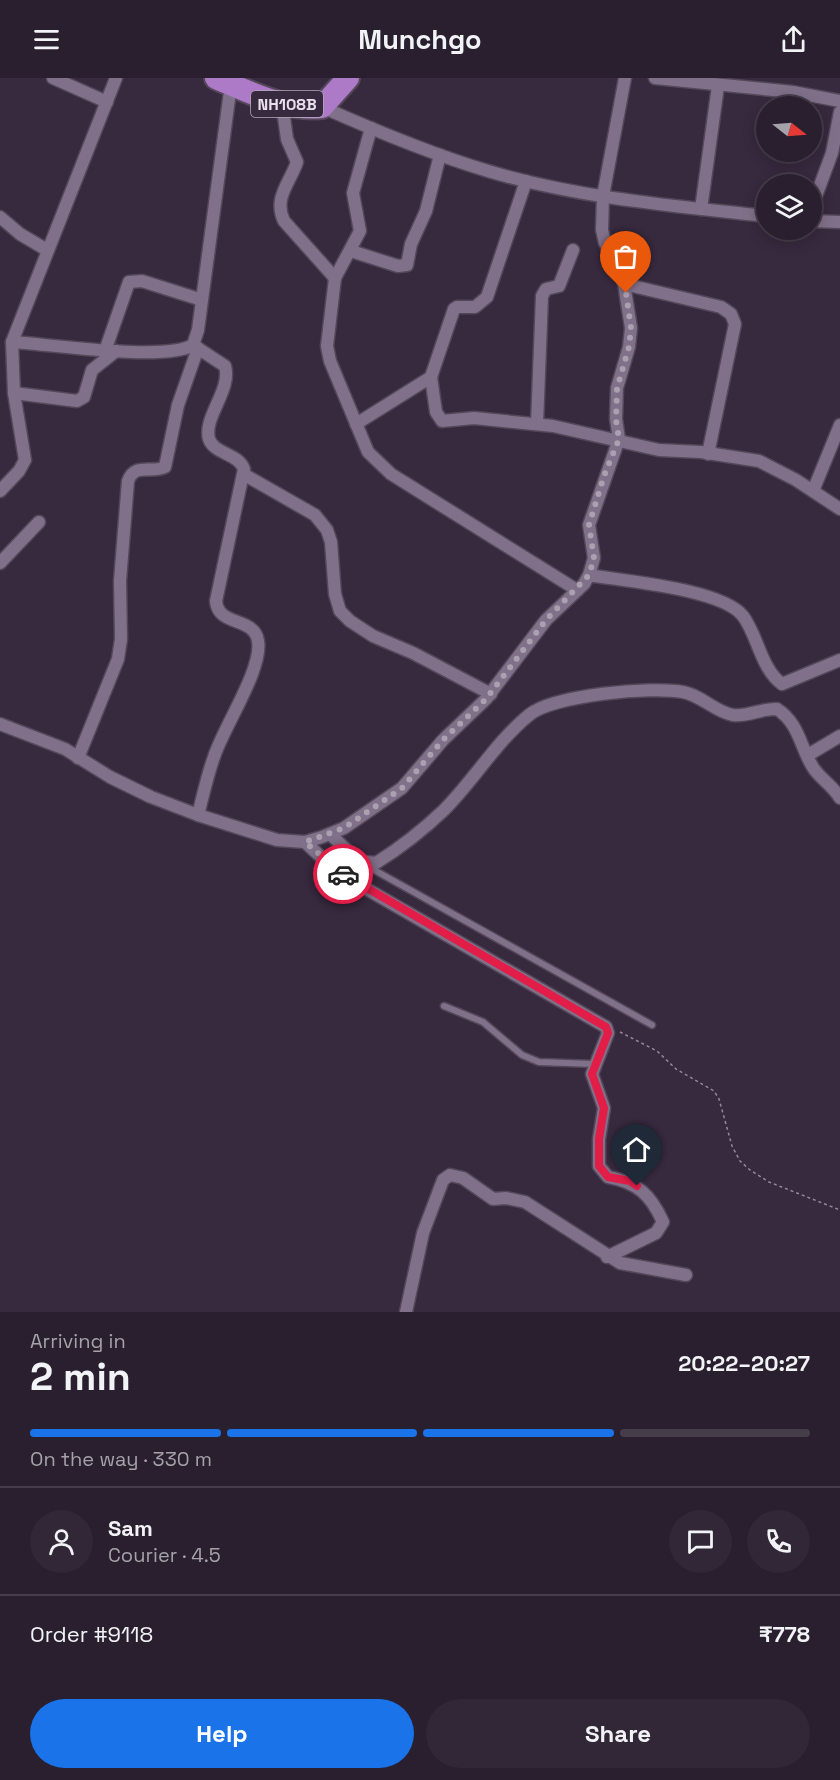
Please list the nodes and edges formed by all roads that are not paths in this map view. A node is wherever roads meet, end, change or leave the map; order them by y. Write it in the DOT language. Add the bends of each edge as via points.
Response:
graph roads {
  1 [pos="53,78"];
  2 [pos="117,78"];
  3 [pos="348,78"];
  4 [pos="625,78"];
  5 [pos="656,78"];
  6 [pos="233,82"];
  7 [pos="718,86"];
  8 [pos="840,101"];
  9 [pos="107,102"];
  10 [pos="282,103"];
  11 [pos="322,107"];
  12 [pos="840,112"];
  13 [pos="371,128"];
  14 [pos="440,155"];
  15 [pos="822,180"];
  16 [pos="526,181"];
  17 [pos="603,196"];
  18 [pos="701,209"];
  19 [pos="756,215"];
  20 [pos="0,217"];
  21 [pos="822,221"];
  22 [pos="840,222"];
  23 [pos="47,250"];
  24 [pos="573,250"];
  25 [pos="351,251"];
  26 [pos="335,278"];
  27 [pos="624,284"];
  28 [pos="202,300"];
  29 [pos="12,342"];
  30 [pos="196,347"];
  31 [pos="111,351"];
  32 [pos="431,377"];
  33 [pos="14,393"];
  34 [pos="356,424"];
  35 [pos="537,424"];
  36 [pos="840,425"];
  37 [pos="619,439"];
  38 [pos="708,454"];
  39 [pos="244,475"];
  40 [pos="0,491"];
  41 [pos="813,491"];
  42 [pos="840,509"];
  43 [pos="39,522"];
  44 [pos="0,563"];
  45 [pos="589,575"];
  46 [pos="577,590"];
  47 [pos="840,660"];
  48 [pos="490,694"];
  49 [pos="0,724"];
  50 [pos="840,736"];
  51 [pos="808,755"];
  52 [pos="78,758"];
  53 [pos="840,798"];
  54 [pos="198,815"];
  55 [pos="330,834"];
  56 [pos="305,842"];
  57 [pos="358,861"];
  58 [pos="444,1006"];
  59 [pos="652,1025"];
  60 [pos="595,1064"];
  61 [pos="608,1257"];
  62 [pos="686,1275"];
  63 [pos="406,1312"];
  1 -- 9 [label="street"];
  2 -- 9 [label="street"];
  3 -- 11 [label="highway, NH108B"];
  4 -- 17 [label="street"];
  5 -- 7 [label="street"];
  6 -- 10 [label="highway, NH108B"];
  6 -- 28 [label="street"];
  7 -- 8 [label="street" via="793,92"];
  7 -- 18 [label="street"];
  9 -- 23 [label="street"];
  10 -- 11 [label="highway, NH108B" via="307,109"];
  10 -- 26 [label="street" via="289,146 297,162 283,191 280,212"];
  11 -- 13 [label="street"];
  12 -- 15 [label="street"];
  13 -- 14 [label="street"];
  13 -- 25 [label="street" via="353,193 361,223"];
  14 -- 16 [label="street"];
  14 -- 25 [label="street" via="407,265 398,266"];
  16 -- 17 [label="street"];
  16 -- 32 [label="street" via="487,297 475,307 454,309"];
  17 -- 18 [label="street"];
  17 -- 27 [label="street" via="605,243"];
  18 -- 19 [label="street"];
  20 -- 23 [label="street"];
  21 -- 22 [label="street"];
  23 -- 29 [label="street"];
  24 -- 35 [label="street" via="559,286 546,289 542,296"];
  25 -- 26 [label="street"];
  26 -- 34 [label="street" via="327,346"];
  27 -- 37 [label="street" via="631,328 617,388"];
  27 -- 38 [label="street" via="721,307 731,314 735,324"];
  28 -- 30 [label="street"];
  28 -- 31 [label="street" via="142,281 129,282"];
  29 -- 31 [label="street"];
  29 -- 33 [label="street"];
  30 -- 31 [label="street" via="180,351"];
  30 -- 39 [label="street" via="220,362 227,372 211,423 210,440 213,446 243,464"];
  30 -- 52 [label="street" via="165,467 137,469 131,474 120,581 118,658"];
  31 -- 33 [label="street" via="92,370 84,397 77,401"];
  32 -- 34 [label="street"];
  32 -- 35 [label="street" via="436,412 442,421 474,418"];
  33 -- 40 [label="street" via="25,460"];
  34 -- 46 [label="street" via="373,459 391,474"];
  35 -- 37 [label="street"];
  36 -- 41 [label="street"];
  37 -- 38 [label="street" via="659,450"];
  37 -- 45 [label="street" via="589,525 594,558"];
  38 -- 41 [label="street" via="759,461"];
  39 -- 48 [label="street" via="315,514 327,530 335,594 340,611 350,621"];
  39 -- 54 [label="street" via="216,610 253,629 259,648 255,667 214,757"];
  41 -- 42 [label="street"];
  43 -- 44 [label="street"];
  45 -- 46 [label="street"];
  45 -- 47 [label="street" via="664,586 733,607 743,616 782,684"];
  46 -- 48 [label="street" via="546,620"];
  48 -- 55 [label="street" via="402,788"];
  49 -- 52 [label="street"];
  50 -- 51 [label="street"];
  51 -- 53 [label="street" via="816,771"];
  51 -- 57 [label="street" via="793,723 777,709 730,714 697,696 670,690 560,700 528,716 476,769 445,809 407,842 376,863"];
  52 -- 54 [label="street" via="110,777"];
  54 -- 56 [label="street" via="255,835"];
  55 -- 56 [label="street"];
  55 -- 57 [label="street"];
  56 -- 60 [label="street" via="343,875 606,1027 608,1033"];
  57 -- 59 [label="lane"];
  58 -- 60 [label="lane" via="483,1022 522,1055 539,1062"];
  60 -- 61 [label="street" via="593,1082 604,1108 599,1166 608,1177 637,1186 663,1222 656,1233"];
  61 -- 62 [label="street" via="629,1266"];
  61 -- 63 [label="street" via="525,1202 494,1199 463,1178 450,1175 443,1180 423,1233"];
}
